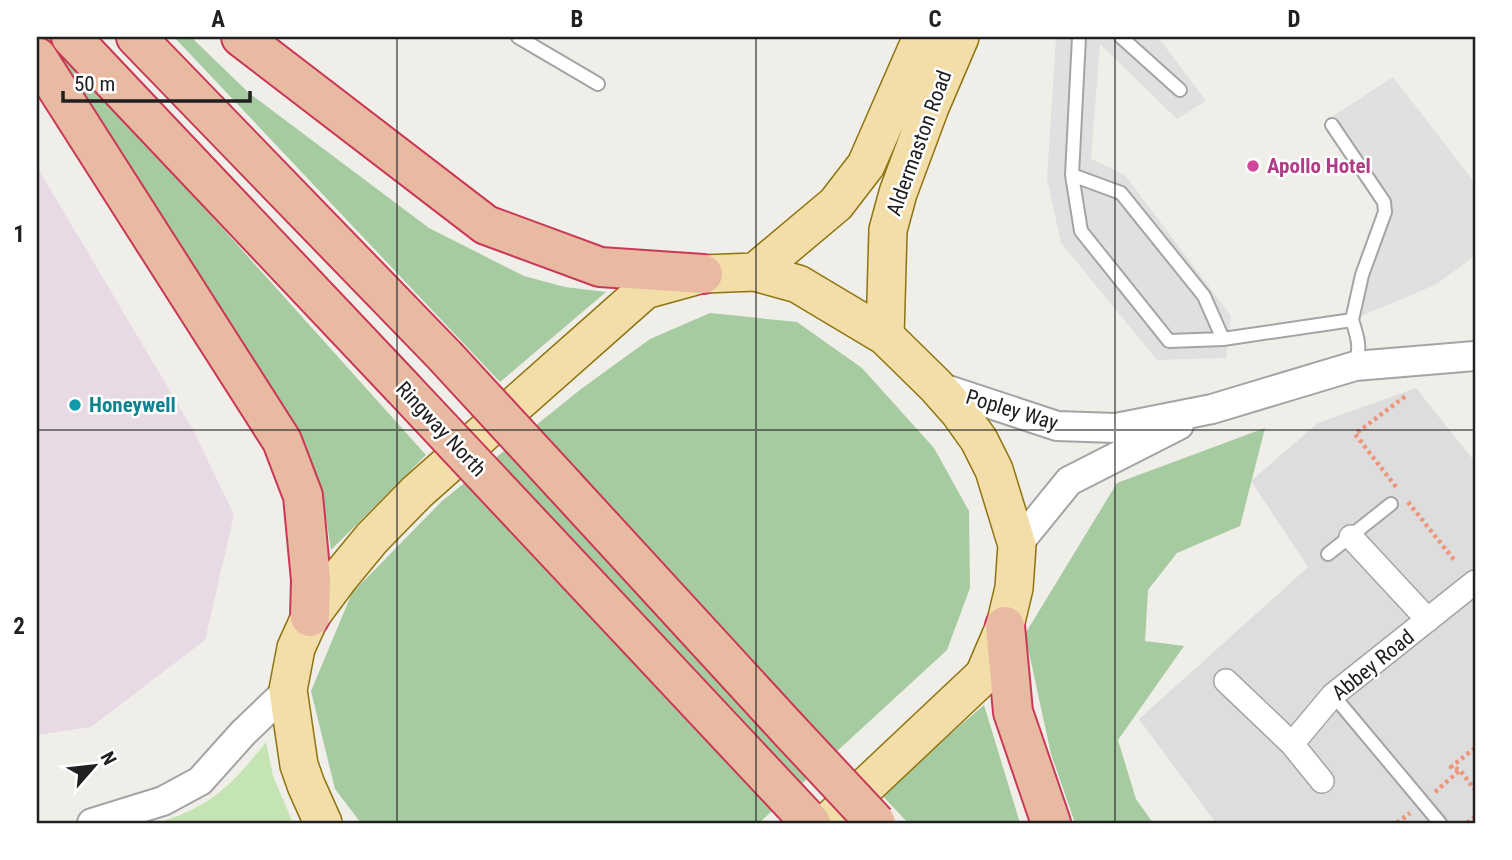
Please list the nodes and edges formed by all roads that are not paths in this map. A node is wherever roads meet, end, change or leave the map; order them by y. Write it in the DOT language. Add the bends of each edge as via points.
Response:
graph roads {
  1 [pos="71,37"];
  2 [pos="136,37"];
  3 [pos="241,37"];
  4 [pos="518,37"];
  5 [pos="922,37"];
  6 [pos="960,37"];
  7 [pos="1079,37"];
  8 [pos="1121,37"];
  9 [pos="37,57"];
  10 [pos="598,84"];
  11 [pos="1180,90"];
  12 [pos="1332,125"];
  13 [pos="1072,174"];
  14 [pos="755,272"];
  15 [pos="703,274"];
  16 [pos="1352,320"];
  17 [pos="885,336"];
  18 [pos="1223,339"];
  19 [pos="1475,356"];
  20 [pos="1354,366"];
  21 [pos="936,386"];
  22 [pos="1212,409"];
  23 [pos="1391,504"];
  24 [pos="1351,537"];
  25 [pos="1017,545"];
  26 [pos="1328,554"];
  27 [pos="1475,582"];
  28 [pos="310,617"];
  29 [pos="1428,620"];
  30 [pos="1005,626"];
  31 [pos="1226,681"];
  32 [pos="288,690"];
  33 [pos="1333,695"];
  34 [pos="1292,744"];
  35 [pos="1322,781"];
  36 [pos="92,823"];
  37 [pos="323,823"];
  38 [pos="811,823"];
  39 [pos="827,823"];
  40 [pos="876,823"];
  41 [pos="1051,823"];
  42 [pos="1440,823"];
  1 -- 38 [label="highway, Ringway North, bridge"];
  2 -- 40 [label="highway, bridge" via="444,356"];
  3 -- 15 [label="highway" via="486,225 600,267"];
  4 -- 10 [label="lane"];
  5 -- 14 [label="main road, Aldermaston Road" via="866,165 836,204"];
  6 -- 17 [label="main road, Aldermaston Road" via="930,107 888,230"];
  7 -- 13 [label="lane"];
  8 -- 11 [label="lane"];
  9 -- 28 [label="highway" via="282,441 303,496"];
  12 -- 16 [label="lane" via="1384,202 1385,212 1362,275"];
  13 -- 18 [label="lane" via="1121,193 1204,296"];
  13 -- 18 [label="lane" via="1081,231 1170,341"];
  14 -- 15 [label="main road"];
  14 -- 17 [label="main road" via="798,284"];
  15 -- 28 [label="main road" via="645,290 611,319 417,492 372,538"];
  16 -- 18 [label="lane"];
  16 -- 20 [label="lane" via="1360,352"];
  17 -- 21 [label="main road"];
  19 -- 20 [label="street, Popley Way"];
  20 -- 22 [label="street, Popley Way"];
  21 -- 22 [label="street, Popley Way" via="1057,426 1116,428"];
  21 -- 25 [label="main road" via="979,440 995,470"];
  22 -- 25 [label="street, Popley Way" via="1069,481"];
  23 -- 24 [label="lane"];
  24 -- 26 [label="lane"];
  24 -- 29 [label="street, Abbey Road"];
  25 -- 30 [label="main road"];
  27 -- 29 [label="street, Abbey Road"];
  28 -- 32 [label="main road" via="296,648"];
  29 -- 33 [label="street, Abbey Road"];
  30 -- 39 [label="main road" via="984,675"];
  30 -- 41 [label="highway" via="1013,712"];
  31 -- 34 [label="street"];
  32 -- 36 [label="street" via="200,781 163,801"];
  32 -- 37 [label="main road" via="299,765"];
  33 -- 34 [label="street, Abbey Road"];
  33 -- 42 [label="lane"];
  34 -- 35 [label="street"];
}
